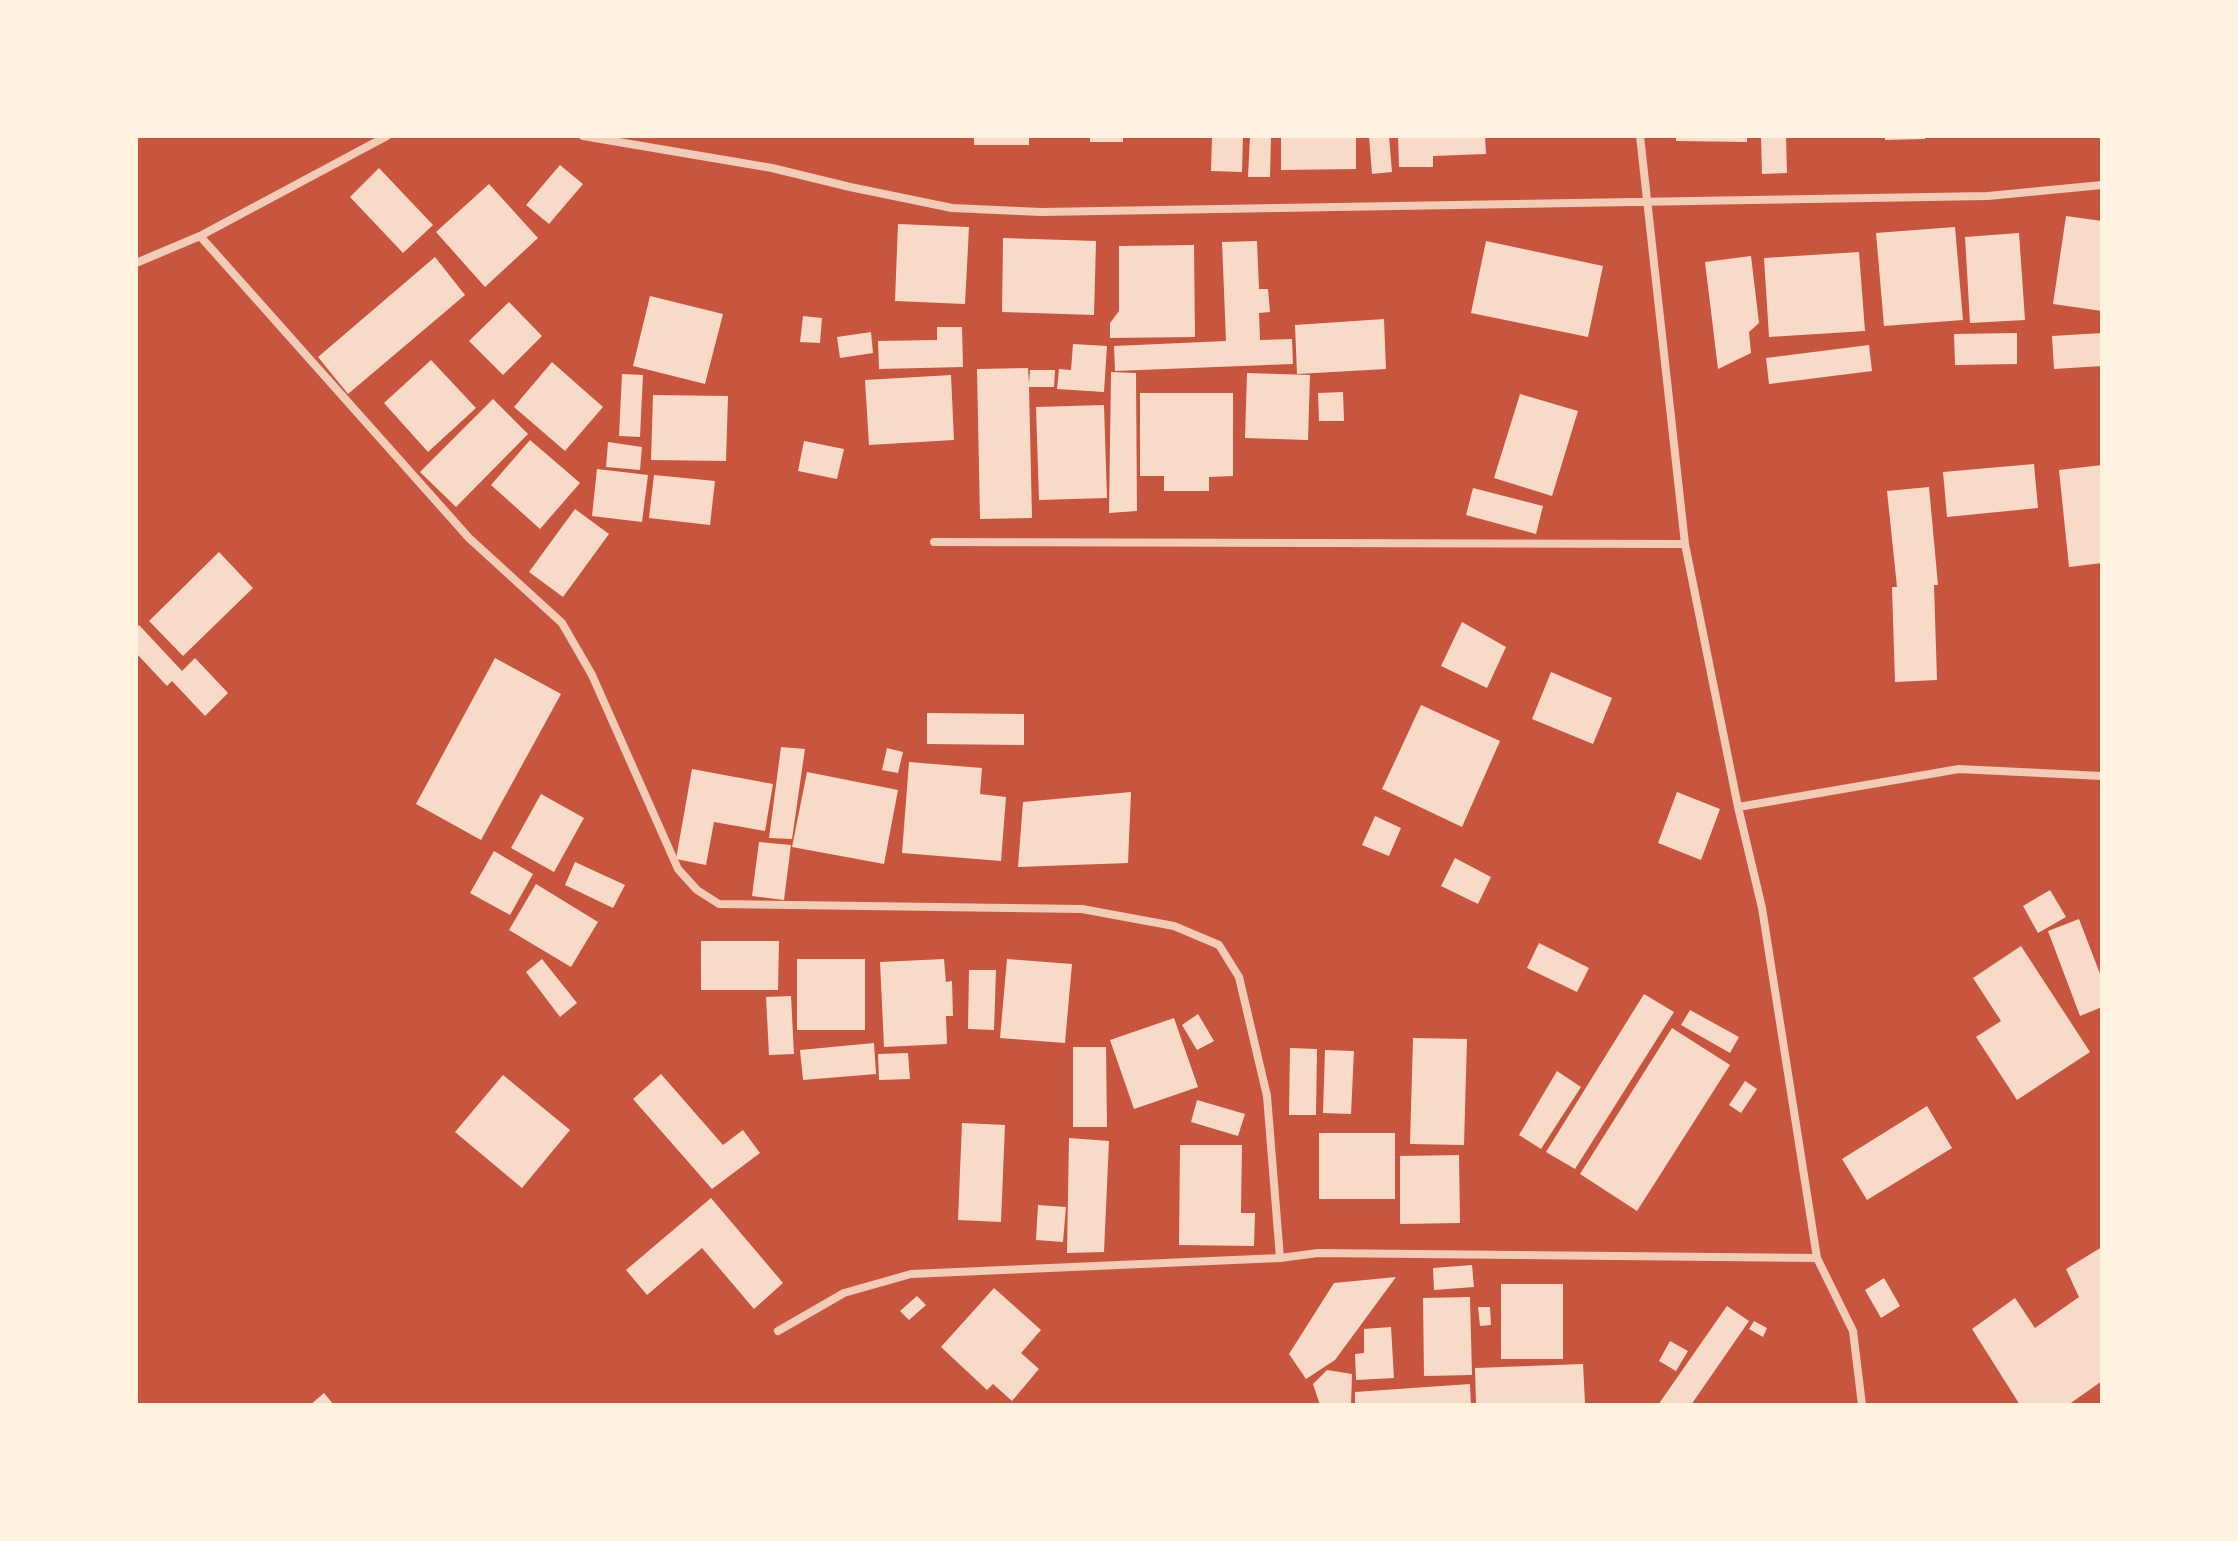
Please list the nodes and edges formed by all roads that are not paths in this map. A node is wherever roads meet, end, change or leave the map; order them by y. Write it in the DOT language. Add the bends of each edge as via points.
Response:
graph roads {
  1 [pos="387,136"];
  2 [pos="583,136"];
  3 [pos="1640,136"];
  4 [pos="2102,185"];
  5 [pos="1646,202"];
  6 [pos="200,236"];
  7 [pos="136,263"];
  8 [pos="934,542"];
  9 [pos="1685,544"];
  10 [pos="2102,776"];
  11 [pos="1738,807"];
  12 [pos="1280,1258"];
  13 [pos="1817,1258"];
  14 [pos="778,1331"];
  15 [pos="1862,1405"];
  1 -- 6 [label="street"];
  2 -- 5 [label="street" via="772,168 952,208 1041,212"];
  3 -- 5 [label="street"];
  4 -- 5 [label="street" via="1988,196"];
  5 -- 9 [label="street"];
  6 -- 7 [label="street"];
  6 -- 12 [label="street" via="469,538 562,623 592,675 678,869 697,890 719,904 1082,909 1174,926 1219,945 1239,977 1267,1096"];
  8 -- 9 [label="street"];
  9 -- 11 [label="street"];
  10 -- 11 [label="street" via="1959,769"];
  11 -- 13 [label="street" via="1762,908"];
  12 -- 13 [label="street" via="1318,1253"];
  12 -- 14 [label="street" via="911,1274 844,1293"];
  13 -- 15 [label="street" via="1853,1331"];
}
